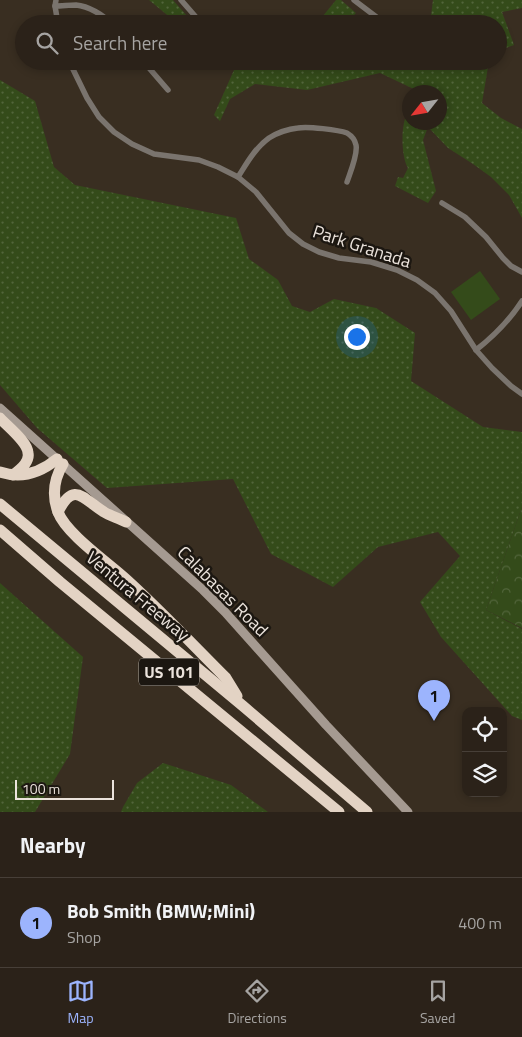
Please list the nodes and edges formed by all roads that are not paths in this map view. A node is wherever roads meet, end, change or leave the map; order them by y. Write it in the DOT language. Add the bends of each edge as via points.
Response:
graph roads {
  1 [pos="181,0"];
  2 [pos="354,0"];
  3 [pos="56,3"];
  4 [pos="102,15"];
  5 [pos="194,15"];
  6 [pos="373,15"];
  7 [pos="73,70"];
  8 [pos="151,70"];
  9 [pos="168,90"];
  10 [pos="238,177"];
  11 [pos="347,182"];
  12 [pos="442,204"];
  13 [pos="522,272"];
  14 [pos="522,301"];
  15 [pos="476,350"];
  16 [pos="522,394"];
  17 [pos="0,408"];
  18 [pos="0,418"];
  19 [pos="60,462"];
  20 [pos="0,472"];
  21 [pos="13,475"];
  22 [pos="0,504"];
  23 [pos="58,512"];
  24 [pos="126,522"];
  25 [pos="0,530"];
  26 [pos="243,706"];
  27 [pos="339,812"];
  28 [pos="367,812"];
  29 [pos="408,812"];
  1 -- 5 [label="street"];
  2 -- 6 [label="street"];
  3 -- 4 [label="street" via="78,5"];
  7 -- 10 [label="street, Park Granada" via="99,117 132,144 154,154 199,160"];
  8 -- 9 [label="street"];
  10 -- 11 [label="street" via="249,158 270,138 298,127 314,127 346,133 354,138 357,146"];
  10 -- 15 [label="street, Park Granada" via="303,244 339,258 371,262 397,270 435,293"];
  12 -- 13 [label="street" via="465,217 511,266"];
  14 -- 15 [label="street" via="513,316"];
  15 -- 16 [label="street, Park Granada"];
  17 -- 19 [label="main road, Calabasas Road"];
  18 -- 21 [label="highway" via="28,450 26,462"];
  19 -- 21 [label="highway" via="32,473"];
  19 -- 23 [label="highway" via="54,492"];
  19 -- 24 [label="main road, Calabasas Road"];
  20 -- 21 [label="highway"];
  22 -- 26 [label="highway, Ventura Freeway / US 101"];
  23 -- 24 [label="highway" via="66,498 78,494"];
  23 -- 26 [label="highway" via="74,534 128,580 226,678"];
  24 -- 29 [label="main road, Calabasas Road" via="225,612"];
  25 -- 27 [label="highway, US 101"];
  26 -- 28 [label="highway, Ventura Freeway / US 101"];
}
